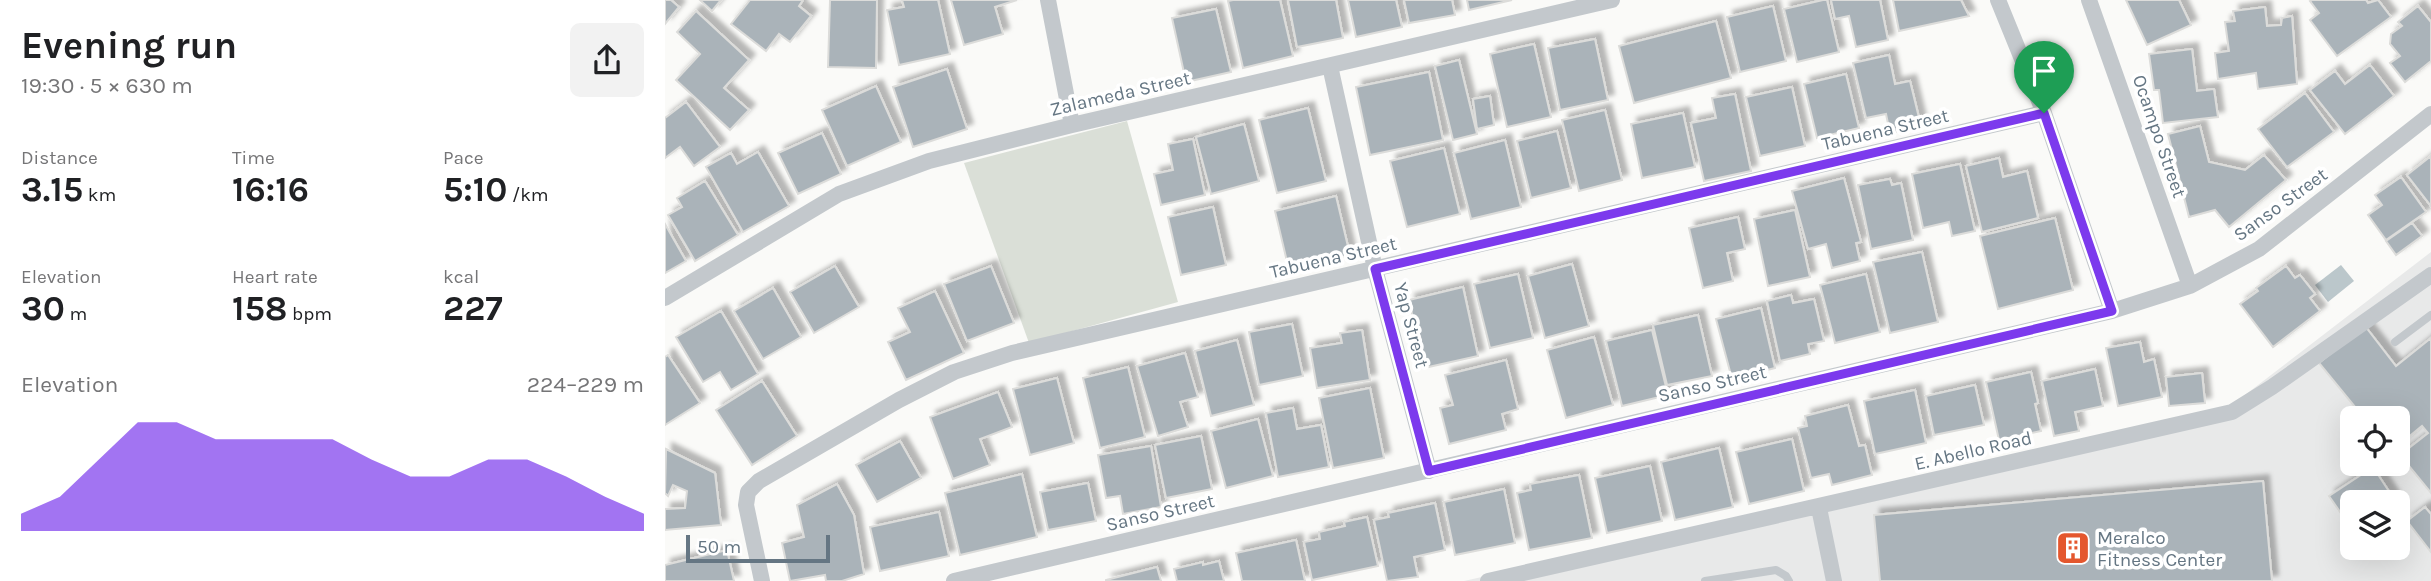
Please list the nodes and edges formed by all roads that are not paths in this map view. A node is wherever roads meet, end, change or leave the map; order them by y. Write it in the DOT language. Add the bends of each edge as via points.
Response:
graph roads {
  1 [pos="1048,0"];
  2 [pos="1612,0"];
  3 [pos="1997,0"];
  4 [pos="2089,0"];
  5 [pos="1330,66"];
  6 [pos="2044,113"];
  7 [pos="2431,114"];
  8 [pos="1072,125"];
  9 [pos="1375,269"];
  10 [pos="2431,275"];
  11 [pos="2190,286"];
  12 [pos="665,298"];
  13 [pos="2112,311"];
  14 [pos="2431,314"];
  15 [pos="2395,342"];
  16 [pos="1429,471"];
  17 [pos="1819,508"];
  18 [pos="762,581"];
  19 [pos="954,581"];
  20 [pos="1488,581"];
  21 [pos="1705,581"];
  22 [pos="1789,581"];
  23 [pos="1833,581"];
  1 -- 8 [label="street"];
  2 -- 5 [label="street, Zalameda Street"];
  3 -- 6 [label="street"];
  4 -- 11 [label="street, Ocampo Street"];
  5 -- 8 [label="street, Zalameda Street"];
  5 -- 9 [label="street, Yap Street"];
  6 -- 9 [label="street, Tabuena Street"];
  6 -- 13 [label="street"];
  7 -- 11 [label="street, Sanso Street" via="2259,249"];
  8 -- 12 [label="street, Zalameda Street" via="929,161 839,194"];
  9 -- 16 [label="street, Yap Street"];
  9 -- 18 [label="street, Tabuena Street" via="1012,353 954,372 759,481 748,492 746,505"];
  10 -- 17 [label="street, E. Abello Road" via="2238,409"];
  11 -- 13 [label="street, Sanso Street"];
  13 -- 16 [label="street, Sanso Street"];
  14 -- 15 [label="lane"];
  16 -- 19 [label="street, Sanso Street"];
  17 -- 20 [label="street, E. Abello Road"];
  17 -- 23 [label="street"];
  21 -- 22 [label="lane" via="1776,570"];
}
